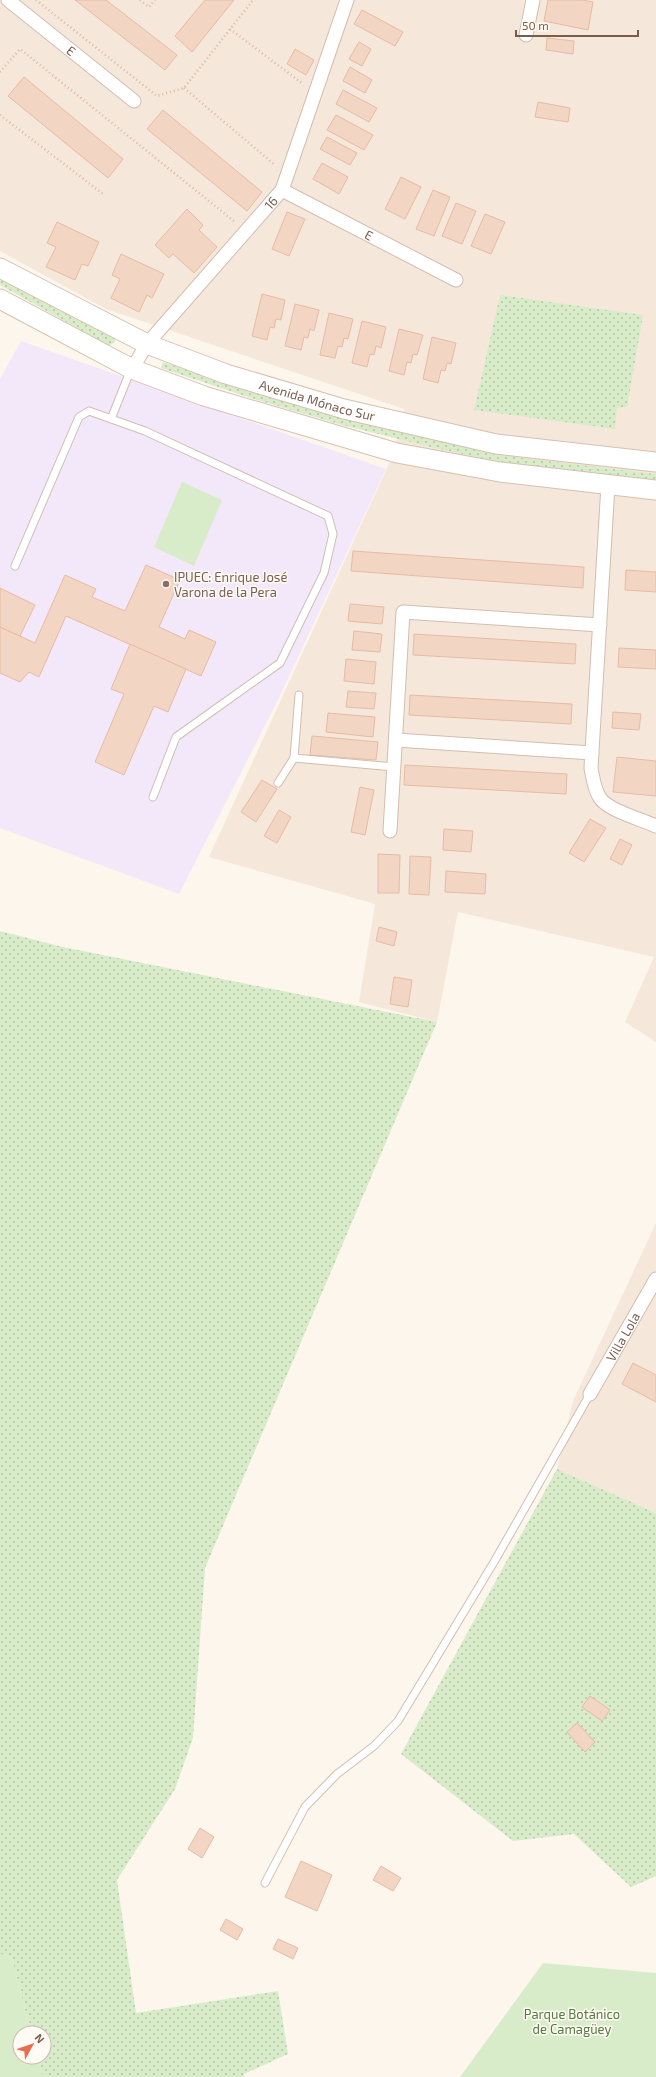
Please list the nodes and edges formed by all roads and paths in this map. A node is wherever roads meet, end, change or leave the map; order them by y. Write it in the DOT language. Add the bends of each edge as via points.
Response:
graph roads {
  1 [pos="8,0"];
  2 [pos="36,0"];
  3 [pos="140,0"];
  4 [pos="155,0"];
  5 [pos="253,0"];
  6 [pos="347,0"];
  7 [pos="533,0"];
  8 [pos="230,29"];
  9 [pos="526,35"];
  10 [pos="0,72"];
  11 [pos="184,88"];
  12 [pos="316,94"];
  13 [pos="134,102"];
  14 [pos="0,115"];
  15 [pos="287,175"];
  16 [pos="282,190"];
  17 [pos="103,194"];
  18 [pos="245,230"];
  19 [pos="0,268"];
  20 [pos="456,280"];
  21 [pos="0,299"];
  22 [pos="147,344"];
  23 [pos="132,369"];
  24 [pos="111,419"];
  25 [pos="656,462"];
  26 [pos="608,485"];
  27 [pos="656,490"];
  28 [pos="15,566"];
  29 [pos="600,625"];
  30 [pos="299,695"];
  31 [pos="396,740"];
  32 [pos="592,753"];
  33 [pos="294,758"];
  34 [pos="394,767"];
  35 [pos="278,783"];
  36 [pos="153,797"];
  37 [pos="656,826"];
  38 [pos="390,830"];
  39 [pos="656,1279"];
  40 [pos="590,1394"];
  41 [pos="265,1883"];
  1 -- 13 [label="street, E"];
  2 -- 11 [label="path" via="157,96"];
  3 -- 4 [label="path" via="149,7"];
  5 -- 8 [label="path"];
  6 -- 12 [label="street, 16"];
  7 -- 9 [label="street"];
  8 -- 11 [label="path"];
  8 -- 12 [label="path"];
  10 -- 18 [label="path" via="20,49"];
  11 -- 15 [label="path"];
  12 -- 15 [label="street, 16"];
  14 -- 17 [label="path"];
  15 -- 16 [label="street, 16"];
  16 -- 18 [label="street, 16"];
  16 -- 20 [label="street, E"];
  18 -- 22 [label="street, 16"];
  19 -- 22 [label="main road, Avenida Mónaco Sur"];
  21 -- 23 [label="main road"];
  22 -- 23 [label="street, 16"];
  22 -- 25 [label="main road, Avenida Mónaco Sur" via="226,374 352,411 496,444"];
  23 -- 24 [label="lane"];
  23 -- 26 [label="main road" via="204,396 397,453 500,472"];
  24 -- 28 [label="lane" via="89,411 78,417"];
  24 -- 36 [label="lane" via="144,431 328,516 333,534 324,573 280,663 176,738"];
  26 -- 27 [label="main road"];
  26 -- 29 [label="street"];
  29 -- 31 [label="street" via="404,612"];
  29 -- 32 [label="street"];
  30 -- 33 [label="lane"];
  31 -- 32 [label="street"];
  31 -- 34 [label="street"];
  32 -- 37 [label="street" via="594,784 599,797 606,804"];
  33 -- 34 [label="lane"];
  33 -- 35 [label="lane"];
  34 -- 38 [label="street"];
  39 -- 40 [label="street, Villa Lola"];
  40 -- 41 [label="lane" via="494,1562 398,1721 374,1746 337,1774 305,1807"];
}
